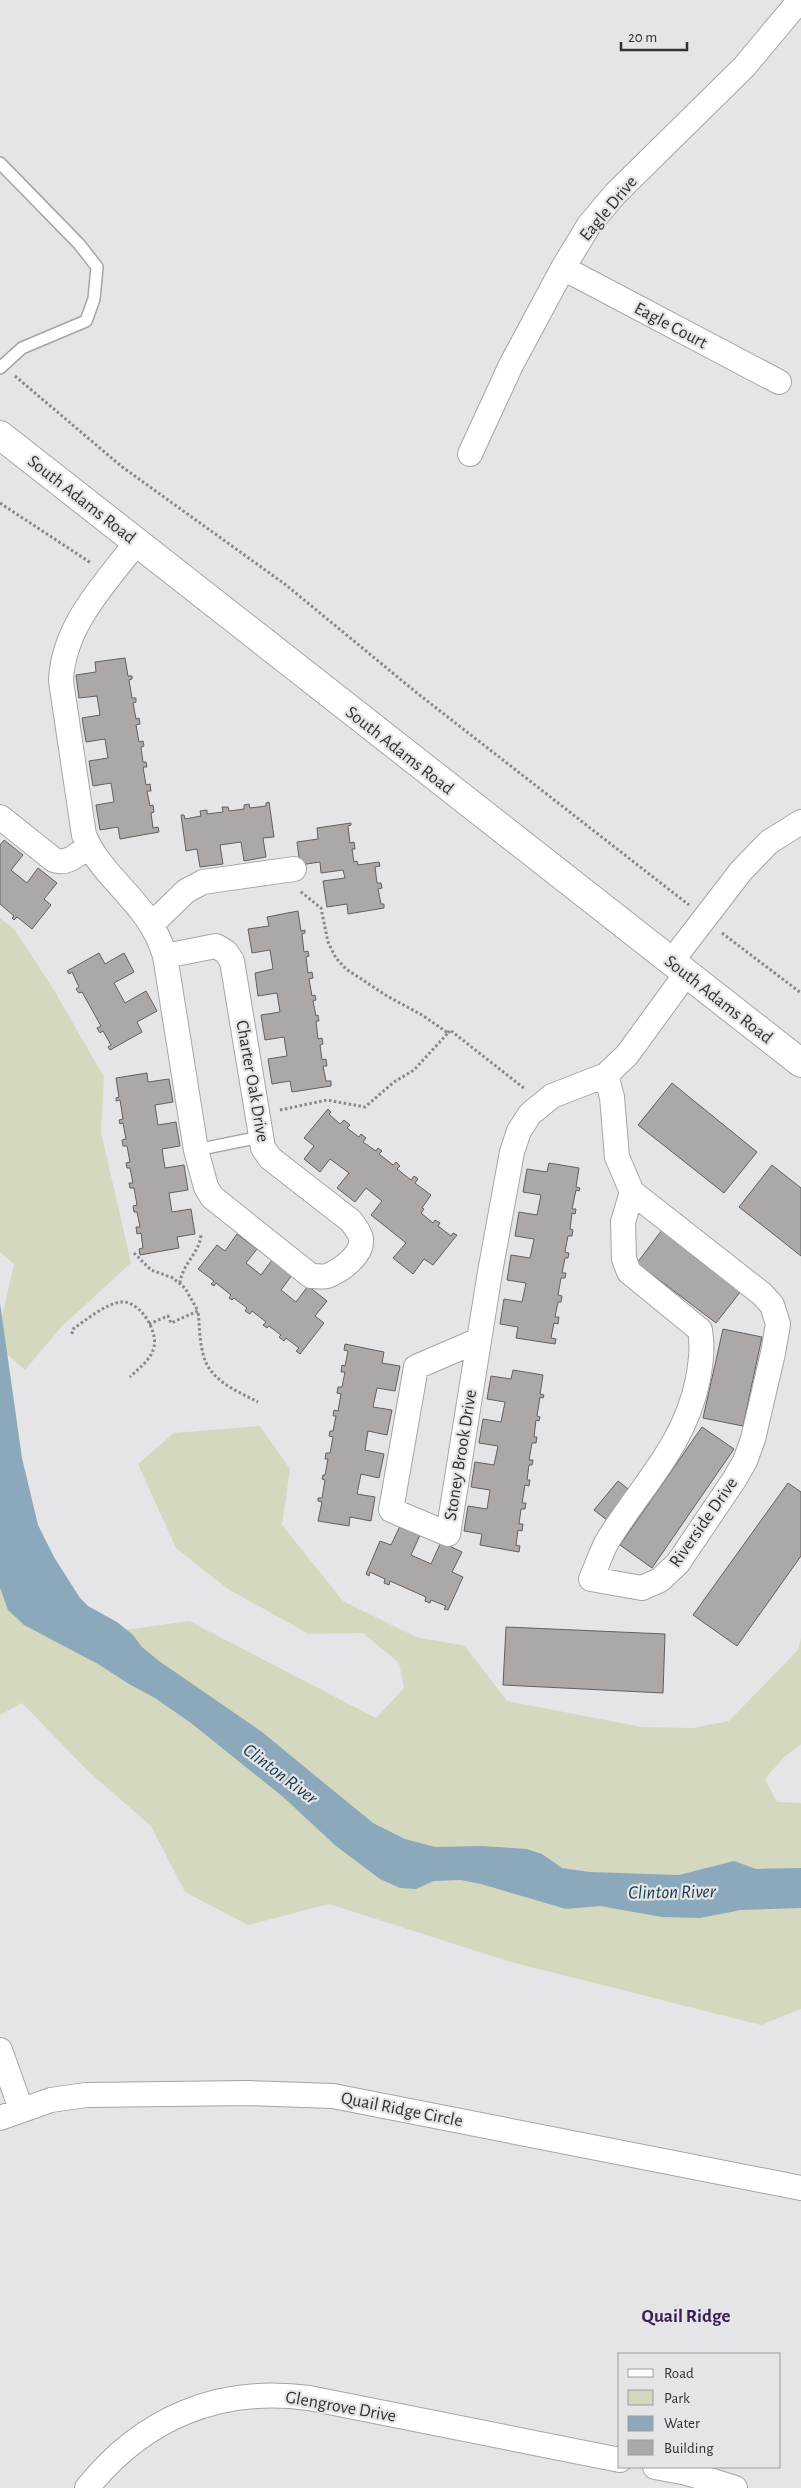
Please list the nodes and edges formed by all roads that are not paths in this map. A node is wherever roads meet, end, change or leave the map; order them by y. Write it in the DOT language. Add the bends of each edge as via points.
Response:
graph roads {
  1 [pos="800,0"];
  2 [pos="0,163"];
  3 [pos="563,268"];
  4 [pos="1,367"];
  5 [pos="779,382"];
  6 [pos="0,435"];
  7 [pos="470,454"];
  8 [pos="136,543"];
  9 [pos="0,817"];
  10 [pos="801,822"];
  11 [pos="88,846"];
  12 [pos="285,870"];
  13 [pos="152,924"];
  14 [pos="165,956"];
  15 [pos="678,968"];
  16 [pos="801,1063"];
  17 [pos="606,1075"];
  18 [pos="260,1137"];
  19 [pos="196,1150"];
  20 [pos="632,1192"];
  21 [pos="478,1340"];
  22 [pos="0,2050"];
  23 [pos="11,2114"];
  24 [pos="801,2188"];
  25 [pos="618,2460"];
  26 [pos="660,2468"];
  27 [pos="87,2488"];
  28 [pos="735,2488"];
  1 -- 3 [label="street, Eagle Drive" via="744,67 615,194 589,225"];
  2 -- 4 [label="lane" via="79,244 97,267 94,299 86,321 22,348"];
  3 -- 5 [label="street, Eagle Court"];
  3 -- 7 [label="street, Eagle Drive" via="511,366"];
  6 -- 8 [label="main road, South Adams Road"];
  8 -- 11 [label="street, Charter Oak Drive" via="70,636 62,663 61,681"];
  8 -- 15 [label="main road, South Adams Road"];
  9 -- 11 [label="street" via="61,862"];
  10 -- 15 [label="street, Stoney Brook Drive" via="769,842 741,871 704,917"];
  11 -- 13 [label="street, Charter Oak Drive"];
  12 -- 13 [label="street" via="203,882 186,890"];
  13 -- 14 [label="street, Charter Oak Drive"];
  14 -- 18 [label="street, Charter Oak Drive" via="216,946 232,961"];
  14 -- 19 [label="street, Charter Oak Drive"];
  15 -- 16 [label="main road, South Adams Road"];
  15 -- 17 [label="street, Stoney Brook Drive" via="627,1054"];
  17 -- 20 [label="street, Riverside Drive" via="612,1097 617,1157"];
  17 -- 21 [label="street, Stoney Brook Drive" via="542,1102 519,1131 512,1152"];
  18 -- 19 [label="lane"];
  18 -- 19 [label="street, Charter Oak Drive" via="270,1158 351,1221 359,1231 362,1240 359,1250 337,1271 325,1277 311,1276 212,1197"];
  20 -- 20 [label="street, Riverside Drive" via="623,1222 624,1259 629,1272 700,1330 703,1349 694,1395 683,1428 662,1464 607,1541 591,1578 642,1588 660,1580 678,1563 745,1461 778,1324 772,1305 762,1294"];
  21 -- 21 [label="street, Stoney Brook Drive" via="451,1515 448,1534 391,1510 416,1367"];
  22 -- 23 [label="street"];
  23 -- 24 [label="street, Quail Ridge Circle" via="51,2100 86,2095 315,2094"];
  25 -- 27 [label="street, Glengrove Drive" via="309,2398 270,2395 217,2401 179,2414 128,2446"];
  26 -- 28 [label="street"];
}
